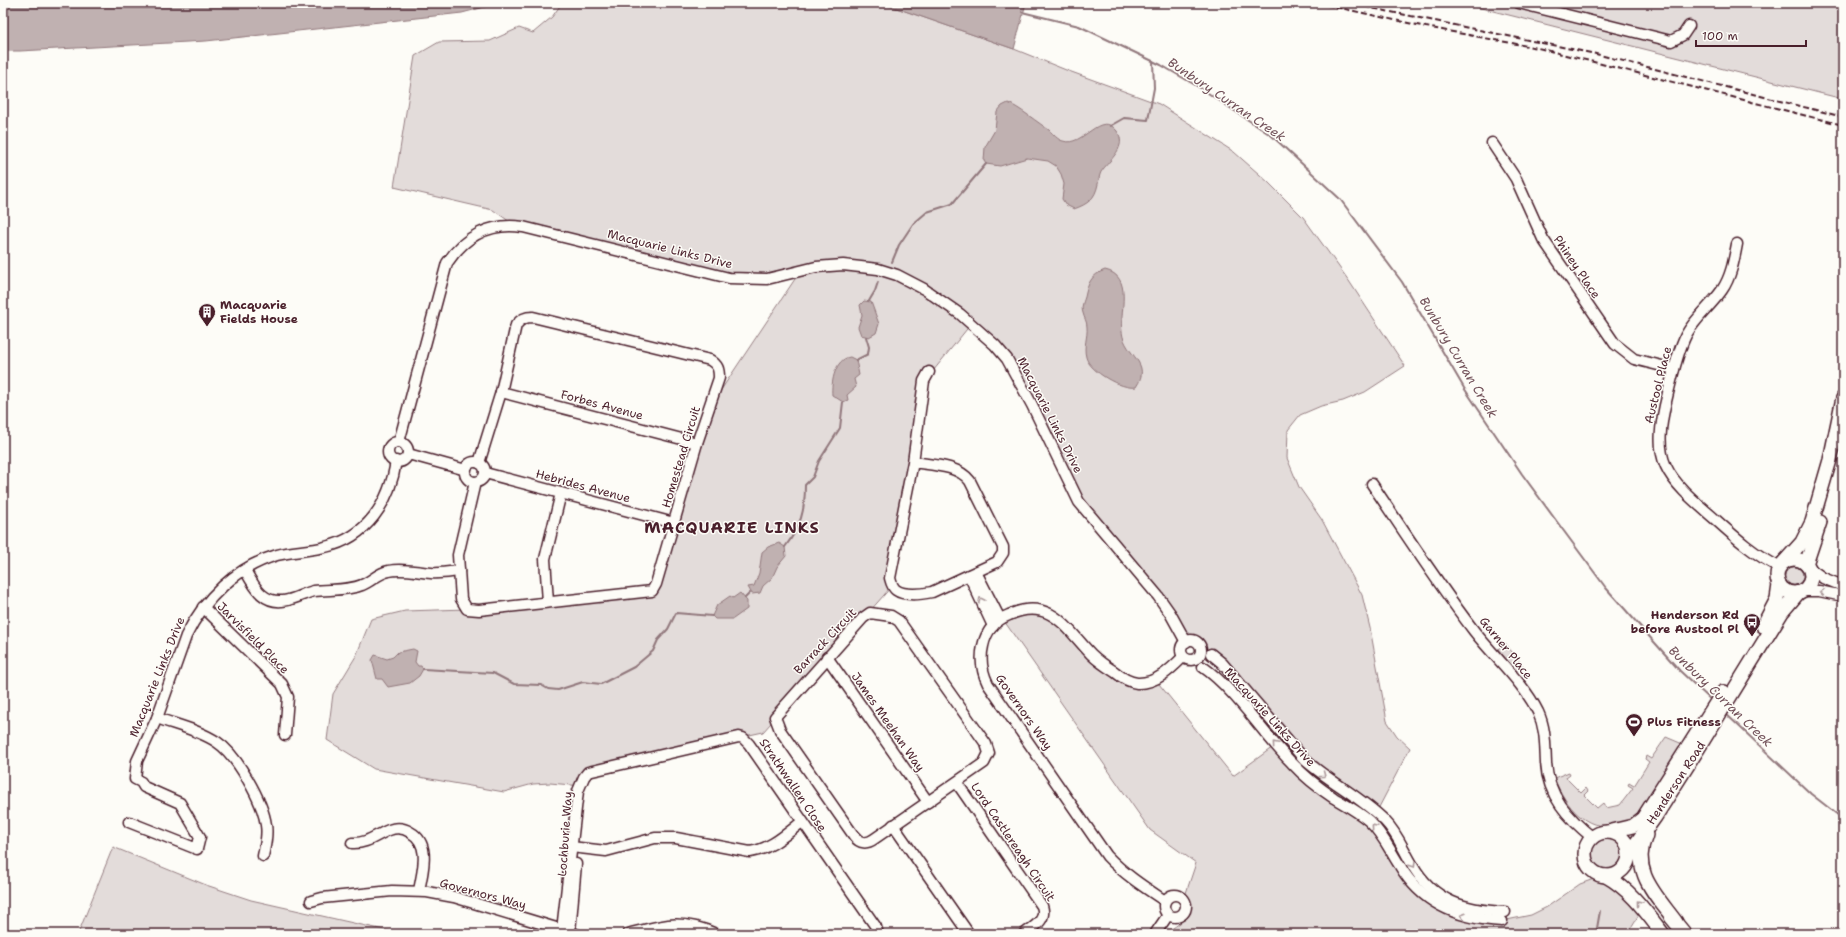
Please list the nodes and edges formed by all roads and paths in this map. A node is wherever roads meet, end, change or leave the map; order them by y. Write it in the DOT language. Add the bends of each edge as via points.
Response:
graph roads {
  1 [pos="1519,3"];
  2 [pos="1689,26"];
  3 [pos="1492,143"];
  4 [pos="1737,244"];
  5 [pos="1674,369"];
  6 [pos="929,372"];
  7 [pos="501,392"];
  8 [pos="1843,398"];
  9 [pos="1843,438"];
  10 [pos="399,442"];
  11 [pos="697,443"];
  12 [pos="408,454"];
  13 [pos="396,461"];
  14 [pos="913,462"];
  15 [pos="479,463"];
  16 [pos="466,470"];
  17 [pos="485,474"];
  18 [pos="475,482"];
  19 [pos="1372,484"];
  20 [pos="562,494"];
  21 [pos="674,523"];
  22 [pos="1781,564"];
  23 [pos="1807,566"];
  24 [pos="246,570"];
  25 [pos="459,571"];
  26 [pos="972,573"];
  27 [pos="1779,585"];
  28 [pos="1843,586"];
  29 [pos="1800,591"];
  30 [pos="1843,596"];
  31 [pos="548,602"];
  32 [pos="203,607"];
  33 [pos="997,623"];
  34 [pos="1186,642"];
  35 [pos="1211,654"];
  36 [pos="827,657"];
  37 [pos="1183,657"];
  38 [pos="1203,667"];
  39 [pos="1743,669"];
  40 [pos="157,718"];
  41 [pos="285,735"];
  42 [pos="1693,749"];
  43 [pos="957,782"];
  44 [pos="581,787"];
  45 [pos="928,802"];
  46 [pos="1655,817"];
  47 [pos="129,822"];
  48 [pos="802,822"];
  49 [pos="893,826"];
  50 [pos="1608,832"];
  51 [pos="1593,838"];
  52 [pos="352,843"];
  53 [pos="575,847"];
  54 [pos="1629,855"];
  55 [pos="262,856"];
  56 [pos="1606,876"];
  57 [pos="419,892"];
  58 [pos="1165,901"];
  59 [pos="311,902"];
  60 [pos="1168,915"];
  61 [pos="1676,922"];
  62 [pos="569,932"];
  63 [pos="628,934"];
  64 [pos="716,934"];
  65 [pos="878,934"];
  66 [pos="969,934"];
  67 [pos="1025,934"];
  68 [pos="1155,934"];
  69 [pos="1663,934"];
  70 [pos="1685,934"];
  1 -- 2 [label="street" via="1671,41 1683,35"];
  3 -- 5 [label="street, Phiney Place" via="1516,179 1543,238 1615,344 1634,359"];
  4 -- 5 [label="street, Austool Place" via="1728,280 1689,331"];
  5 -- 22 [label="street, Austool Place" via="1660,425 1660,444 1667,470 1682,491 1737,539 1763,559"];
  6 -- 14 [label="street" via="924,381"];
  7 -- 11 [label="street, Forbes Avenue"];
  7 -- 11 [label="street, Homestead Circuit" via="516,325 526,317 710,360 716,364 719,378"];
  7 -- 15 [label="street, Homestead Circuit"];
  8 -- 22 [label="main road" via="1830,460 1812,522 1802,542"];
  9 -- 23 [label="main road" via="1832,486"];
  10 -- 12 [label="street" via="407,447"];
  10 -- 13 [label="street" via="393,443 388,450 390,458"];
  10 -- 34 [label="street, Macquarie Links Drive" via="447,263 467,239 488,229 507,225 523,227 716,276 744,280 767,279 799,270 827,266 878,269 897,274 941,300 983,334 1007,360 1079,502 1158,596"];
  11 -- 21 [label="street, Homestead Circuit"];
  12 -- 13 [label="street" via="403,460"];
  12 -- 16 [label="street"];
  13 -- 24 [label="street, Macquarie Links Drive" via="389,489 382,504 364,528 337,544 277,555"];
  14 -- 26 [label="street" via="957,470 970,481 1003,547 1003,553 997,562"];
  14 -- 26 [label="street" via="890,578 892,584 901,592 925,594"];
  15 -- 16 [label="street" via="471,463"];
  15 -- 17 [label="street" via="484,467"];
  16 -- 18 [label="street" via="468,479"];
  17 -- 18 [label="street" via="482,480"];
  17 -- 20 [label="street, Hebrides Avenue"];
  18 -- 25 [label="street, Homestead Circuit" via="459,550"];
  19 -- 51 [label="street, Garner Place" via="1474,631 1529,698 1544,730 1547,776 1551,790 1566,812"];
  20 -- 21 [label="street, Hebrides Avenue"];
  20 -- 31 [label="street" via="545,559"];
  21 -- 31 [label="street, Homestead Circuit" via="652,591"];
  22 -- 23 [label="main road" via="1795,559"];
  22 -- 27 [label="main road" via="1777,576"];
  23 -- 28 [label="street" via="1823,578"];
  23 -- 29 [label="main road" via="1810,581"];
  24 -- 25 [label="street" via="258,591 264,596 280,601 290,600 308,592 362,585 388,571"];
  24 -- 32 [label="street, Macquarie Links Drive" via="222,586"];
  25 -- 31 [label="street, Homestead Circuit" via="461,599 464,606 470,610"];
  26 -- 33 [label="street"];
  27 -- 29 [label="main road" via="1787,591"];
  27 -- 39 [label="main road, Henderson Road" via="1775,606"];
  30 -- 29 [label="street, one-way" via="1819,591"];
  29 -- 39 [label="main road, Henderson Road" via="1782,612"];
  32 -- 40 [label="street, Macquarie Links Drive" via="186,636"];
  32 -- 41 [label="street, Jarvisfield Place" via="282,684 288,697"];
  33 -- 37 [label="street" via="1016,612 1026,610 1049,613 1062,622 1103,664 1127,680 1137,682 1166,674"];
  33 -- 58 [label="street, Governors Way" via="986,635 981,654 983,672 988,684 1107,856 1118,868"];
  34 -- 37 [label="street" via="1181,648"];
  34 -- 37 [label="street" via="1192,640 1198,643 1201,652 1199,657 1193,660"];
  35 -- 38 [label="street, Macquarie Links Drive, one-way" via="1222,663 1305,760 1386,822 1395,833 1413,867 1433,890 1456,904 1503,917 1484,920 1459,915 1422,894 1411,884 1392,850 1370,822 1304,775 1218,679"];
  36 -- 43 [label="street, Barrack Circuit" via="867,614 891,616 900,621 988,748 986,762"];
  36 -- 45 [label="street, James Meehan Way"];
  36 -- 49 [label="street, Barrack Circuit" via="777,713 774,717 776,724 858,841 869,842"];
  39 -- 42 [label="main road, Henderson Road"];
  40 -- 47 [label="street, Macquarie Links Drive" via="137,761 135,779 141,782 144,788 180,803 200,837 197,849"];
  40 -- 55 [label="street" via="210,738 226,749 234,759 256,795 264,814 267,833"];
  42 -- 46 [label="main road, Henderson Road"];
  42 -- 50 [label="main road, Henderson Road" via="1643,818 1633,826"];
  43 -- 45 [label="street, Barrack Circuit"];
  43 -- 67 [label="street, Lord Castlereagh Circuit" via="1042,906 1044,912 1040,922"];
  44 -- 48 [label="street, Strathwallen Close" via="584,777 594,770 739,737 748,742"];
  44 -- 53 [label="street, Lochburie Way" via="583,791"];
  45 -- 49 [label="street, Barrack Circuit"];
  46 -- 54 [label="main road, Henderson Road"];
  46 -- 61 [label="main road" via="1641,849 1641,866 1653,891"];
  48 -- 53 [label="street" via="770,846 750,852 676,838 655,838 606,850"];
  48 -- 65 [label="street, Strathwallen Close" via="876,927"];
  49 -- 66 [label="street"];
  50 -- 51 [label="main road" via="1600,833"];
  50 -- 54 [label="main road" via="1622,838"];
  51 -- 56 [label="main road" via="1586,848 1586,860 1592,870"];
  52 -- 57 [label="street" via="363,843 394,828 415,834 421,841 424,853"];
  53 -- 62 [label="street, Lochburie Way"];
  54 -- 56 [label="main road" via="1621,871"];
  54 -- 61 [label="main road" via="1641,884"];
  69 -- 56 [label="main road, one-way" via="1634,897"];
  57 -- 59 [label="street, Governors Way" via="370,893 322,898"];
  57 -- 62 [label="street, Governors Way" via="454,897"];
  58 -- 60 [label="street" via="1164,910"];
  58 -- 60 [label="street" via="1171,896 1177,896 1186,903 1181,916 1175,918"];
  60 -- 68 [label="street"];
  61 -- 70 [label="main road"];
  63 -- 64 [label="street" via="672,924 686,924"];
}
